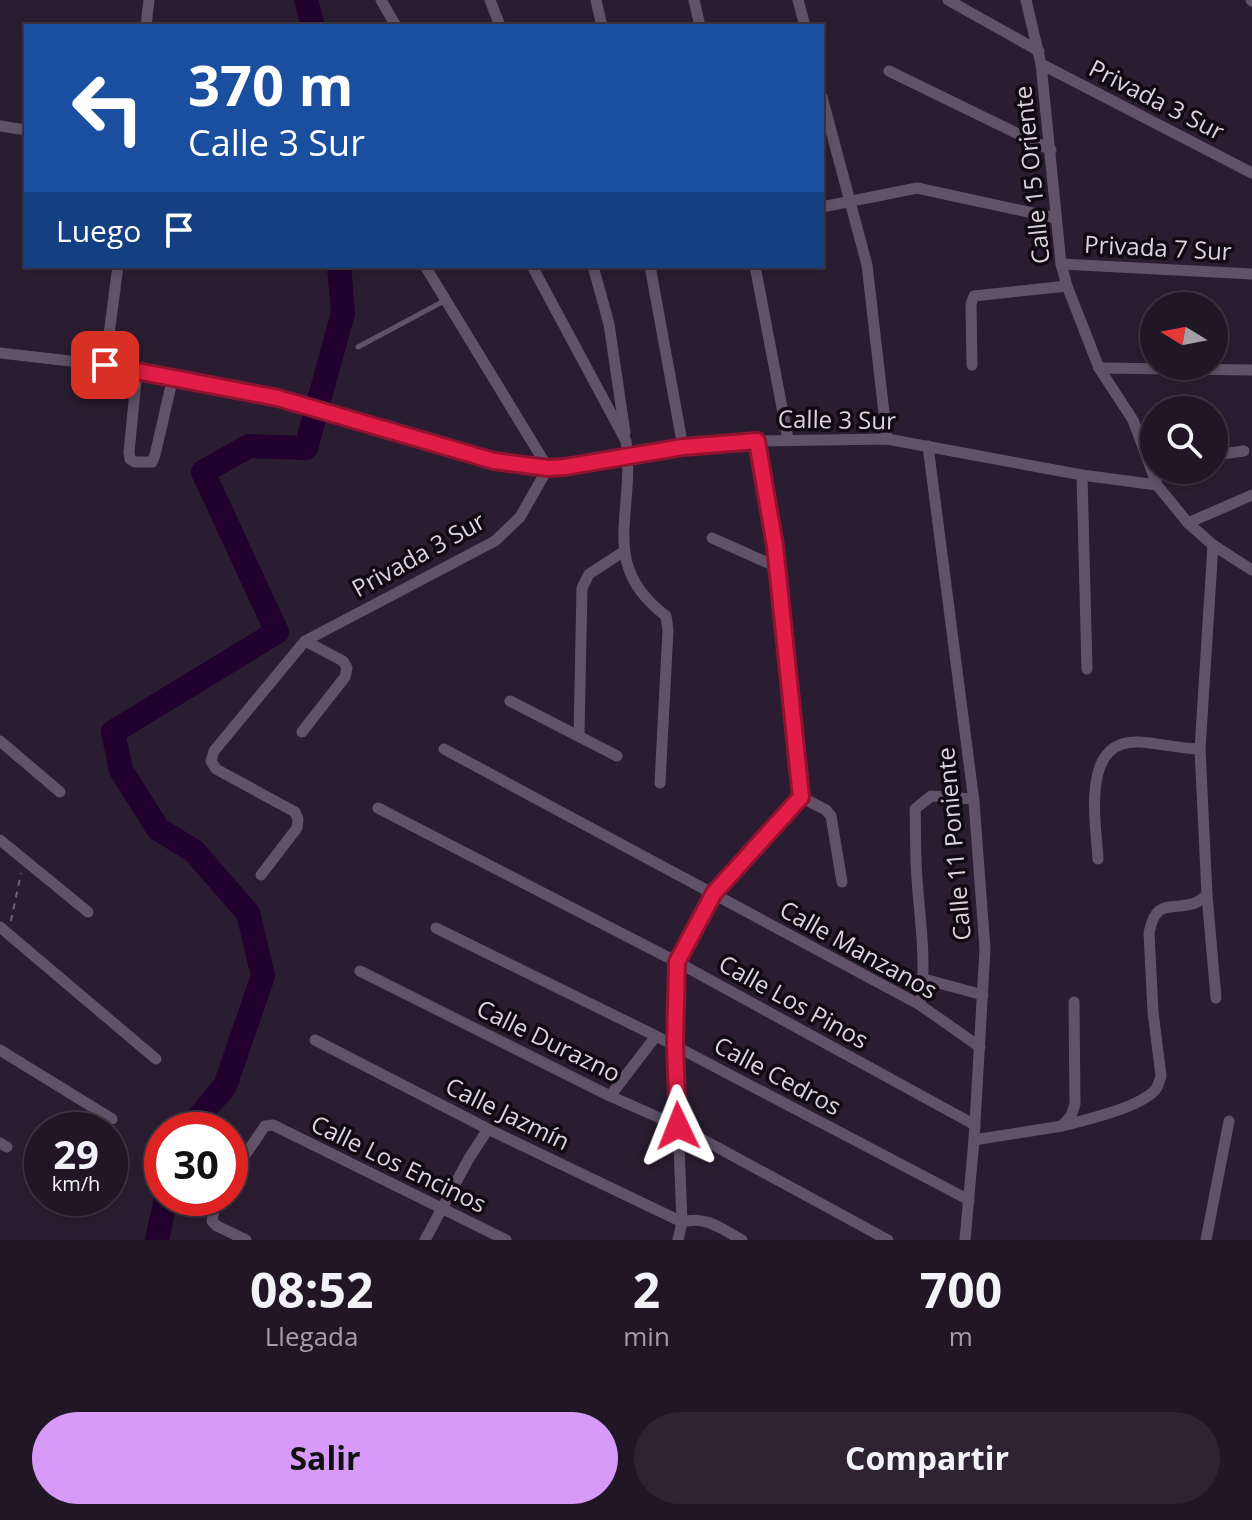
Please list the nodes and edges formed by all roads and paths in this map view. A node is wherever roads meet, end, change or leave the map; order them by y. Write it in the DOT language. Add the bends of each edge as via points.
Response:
graph roads {
  1 [pos="149,0"];
  2 [pos="381,0"];
  3 [pos="490,0"];
  4 [pos="596,0"];
  5 [pos="694,0"];
  6 [pos="798,0"];
  7 [pos="948,0"];
  8 [pos="1026,0"];
  9 [pos="146,24"];
  10 [pos="395,24"];
  11 [pos="499,24"];
  12 [pos="602,24"];
  13 [pos="700,24"];
  14 [pos="804,24"];
  15 [pos="1039,51"];
  16 [pos="1041,64"];
  17 [pos="889,71"];
  18 [pos="824,105"];
  19 [pos="0,126"];
  20 [pos="24,130"];
  21 [pos="1051,150"];
  22 [pos="1252,173"];
  23 [pos="849,202"];
  24 [pos="824,207"];
  25 [pos="1056,218"];
  26 [pos="1061,264"];
  27 [pos="118,268"];
  28 [pos="426,268"];
  29 [pos="533,268"];
  30 [pos="594,268"];
  31 [pos="650,268"];
  32 [pos="755,268"];
  33 [pos="1252,274"];
  34 [pos="1067,286"];
  35 [pos="445,301"];
  36 [pos="358,347"];
  37 [pos="0,353"];
  38 [pos="105,365"];
  39 [pos="972,365"];
  40 [pos="1099,368"];
  41 [pos="1252,370"];
  42 [pos="137,371"];
  43 [pos="173,377"];
  44 [pos="1140,436"];
  45 [pos="788,439"];
  46 [pos="887,439"];
  47 [pos="626,441"];
  48 [pos="757,441"];
  49 [pos="928,446"];
  50 [pos="683,447"];
  51 [pos="1244,451"];
  52 [pos="1228,453"];
  53 [pos="628,456"];
  54 [pos="548,468"];
  55 [pos="1082,475"];
  56 [pos="1157,485"];
  57 [pos="1252,495"];
  58 [pos="1188,523"];
  59 [pos="712,538"];
  60 [pos="1213,545"];
  61 [pos="623,552"];
  62 [pos="1248,564"];
  63 [pos="777,567"];
  64 [pos="305,641"];
  65 [pos="1087,669"];
  66 [pos="510,701"];
  67 [pos="302,732"];
  68 [pos="579,735"];
  69 [pos="0,741"];
  70 [pos="444,749"];
  71 [pos="1200,749"];
  72 [pos="617,756"];
  73 [pos="660,783"];
  74 [pos="60,792"];
  75 [pos="801,797"];
  76 [pos="973,799"];
  77 [pos="378,808"];
  78 [pos="0,840"];
  79 [pos="23,859"];
  80 [pos="1098,859"];
  81 [pos="261,875"];
  82 [pos="842,882"];
  83 [pos="714,893"];
  84 [pos="1207,895"];
  85 [pos="88,912"];
  86 [pos="436,928"];
  87 [pos="4,931"];
  88 [pos="677,962"];
  89 [pos="360,971"];
  90 [pos="924,979"];
  91 [pos="983,995"];
  92 [pos="1216,998"];
  93 [pos="1074,1002"];
  94 [pos="920,1005"];
  95 [pos="656,1036"];
  96 [pos="315,1040"];
  97 [pos="675,1045"];
  98 [pos="980,1047"];
  99 [pos="0,1050"];
  100 [pos="156,1059"];
  101 [pos="610,1096"];
  102 [pos="101,1112"];
  103 [pos="1229,1121"];
  104 [pos="975,1125"];
  105 [pos="678,1126"];
  106 [pos="1062,1126"];
  107 [pos="488,1129"];
  108 [pos="974,1140"];
  109 [pos="248,1149"];
  110 [pos="969,1200"];
  111 [pos="440,1210"];
  112 [pos="213,1216"];
  113 [pos="682,1222"];
  114 [pos="246,1240"];
  115 [pos="425,1240"];
  116 [pos="506,1240"];
  117 [pos="678,1240"];
  118 [pos="742,1240"];
  119 [pos="888,1240"];
  120 [pos="965,1240"];
  121 [pos="1206,1240"];
  1 -- 9 [label="street"];
  2 -- 10 [label="street"];
  3 -- 11 [label="street"];
  4 -- 12 [label="street"];
  5 -- 13 [label="street"];
  6 -- 14 [label="street"];
  7 -- 15 [label="street"];
  8 -- 15 [label="street, Calle 15 Oriente"];
  15 -- 16 [label="street, Calle 15 Oriente"];
  16 -- 21 [label="street, Calle 15 Oriente"];
  16 -- 22 [label="street, Privada 3 Sur"];
  17 -- 21 [label="street"];
  18 -- 23 [label="street"];
  19 -- 20 [label="street"];
  21 -- 25 [label="street, Calle 15 Oriente"];
  23 -- 24 [label="street"];
  23 -- 25 [label="street" via="917,188"];
  23 -- 46 [label="street" via="867,265"];
  25 -- 26 [label="street, Calle 15 Oriente"];
  26 -- 33 [label="street, Privada 7 Sur"];
  26 -- 34 [label="street, Calle 15 Oriente"];
  27 -- 38 [label="street"];
  28 -- 35 [label="street"];
  29 -- 47 [label="street"];
  30 -- 47 [label="street" via="609,324"];
  31 -- 50 [label="street"];
  32 -- 45 [label="street"];
  34 -- 39 [label="street" via="974,296"];
  34 -- 40 [label="street, Calle 15 Oriente"];
  35 -- 36 [label="lane"];
  35 -- 54 [label="street"];
  37 -- 38 [label="street, Calle 3 Sur"];
  38 -- 42 [label="street, Calle 3 Sur"];
  40 -- 41 [label="street"];
  40 -- 44 [label="street, Calle 15 Oriente"];
  42 -- 43 [label="street, Calle 3 Sur"];
  42 -- 43 [label="street" via="129,452 135,462 152,462"];
  43 -- 54 [label="street, Calle 3 Sur" via="278,398 494,461"];
  45 -- 46 [label="street, Calle 3 Sur"];
  45 -- 48 [label="street, Calle 3 Sur"];
  46 -- 49 [label="street, Calle 3 Sur"];
  47 -- 53 [label="street"];
  48 -- 50 [label="street, Calle 3 Sur"];
  48 -- 63 [label="street"];
  49 -- 55 [label="street, Calle 3 Sur"];
  49 -- 76 [label="street, Calle 11 Poniente"];
  50 -- 53 [label="street, Calle 3 Sur"];
  51 -- 52 [label="street"];
  53 -- 54 [label="street, Calle 3 Sur"];
  53 -- 61 [label="street"];
  54 -- 64 [label="street, Privada 3 Sur" via="520,517 495,541"];
  55 -- 56 [label="street, Calle 3 Sur"];
  55 -- 65 [label="street"];
  56 -- 58 [label="street, Calle 15 Oriente"];
  57 -- 58 [label="street"];
  58 -- 60 [label="street, Calle 15 Oriente"];
  59 -- 63 [label="street"];
  60 -- 62 [label="street, Calle 15 Oriente"];
  60 -- 71 [label="street"];
  61 -- 68 [label="street" via="589,574 582,588"];
  61 -- 73 [label="street" via="634,584 666,616"];
  63 -- 75 [label="street"];
  64 -- 67 [label="street" via="347,668"];
  64 -- 81 [label="street, Privada 3 Sur" via="211,761 216,769 295,812 297,828"];
  66 -- 68 [label="street"];
  68 -- 72 [label="street"];
  69 -- 74 [label="street"];
  70 -- 83 [label="street, Calle Manzanos"];
  71 -- 80 [label="street" via="1135,741 1116,747 1100,763 1094,783"];
  71 -- 84 [label="street"];
  75 -- 82 [label="street" via="831,816"];
  75 -- 83 [label="street"];
  76 -- 90 [label="street" via="931,796 915,809"];
  76 -- 91 [label="street, Calle 11 Poniente" via="985,949"];
  77 -- 88 [label="street, Calle Los Pinos"];
  78 -- 79 [label="street"];
  79 -- 85 [label="street"];
  79 -- 87 [label="path"];
  83 -- 88 [label="street"];
  83 -- 94 [label="street, Calle Manzanos"];
  84 -- 92 [label="street"];
  84 -- 106 [label="street" via="1195,903 1162,909 1152,920 1158,1086 1152,1094 1103,1115"];
  86 -- 95 [label="street, Calle Cedros"];
  87 -- 100 [label="street"];
  88 -- 97 [label="street"];
  88 -- 104 [label="street, Calle Los Pinos"];
  89 -- 101 [label="street, Calle Durazno"];
  90 -- 91 [label="street"];
  90 -- 94 [label="street"];
  91 -- 98 [label="street, Calle 11 Poniente"];
  93 -- 106 [label="street" via="1075,1104"];
  94 -- 98 [label="street, Calle Manzanos"];
  95 -- 97 [label="street, Calle Cedros"];
  95 -- 101 [label="street"];
  96 -- 107 [label="street, Calle Jazmín"];
  97 -- 105 [label="street"];
  97 -- 110 [label="street, Calle Cedros"];
  98 -- 104 [label="street, Calle 11 Poniente"];
  99 -- 102 [label="street"];
  101 -- 105 [label="street, Calle Durazno"];
  103 -- 121 [label="street"];
  104 -- 108 [label="street, Calle 11 Poniente"];
  105 -- 113 [label="street"];
  105 -- 119 [label="street, Calle Durazno"];
  106 -- 108 [label="street"];
  107 -- 111 [label="street"];
  107 -- 113 [label="street, Calle Jazmín"];
  108 -- 110 [label="street, Calle 11 Poniente"];
  109 -- 111 [label="street, Calle Los Encinos" via="265,1126 273,1125"];
  110 -- 120 [label="street, Calle 11 Poniente"];
  111 -- 115 [label="street"];
  111 -- 116 [label="street, Calle Los Encinos"];
  112 -- 114 [label="street" via="217,1226"];
  113 -- 117 [label="street"];
  113 -- 118 [label="street, Calle Jazmín" via="707,1221"];
}
